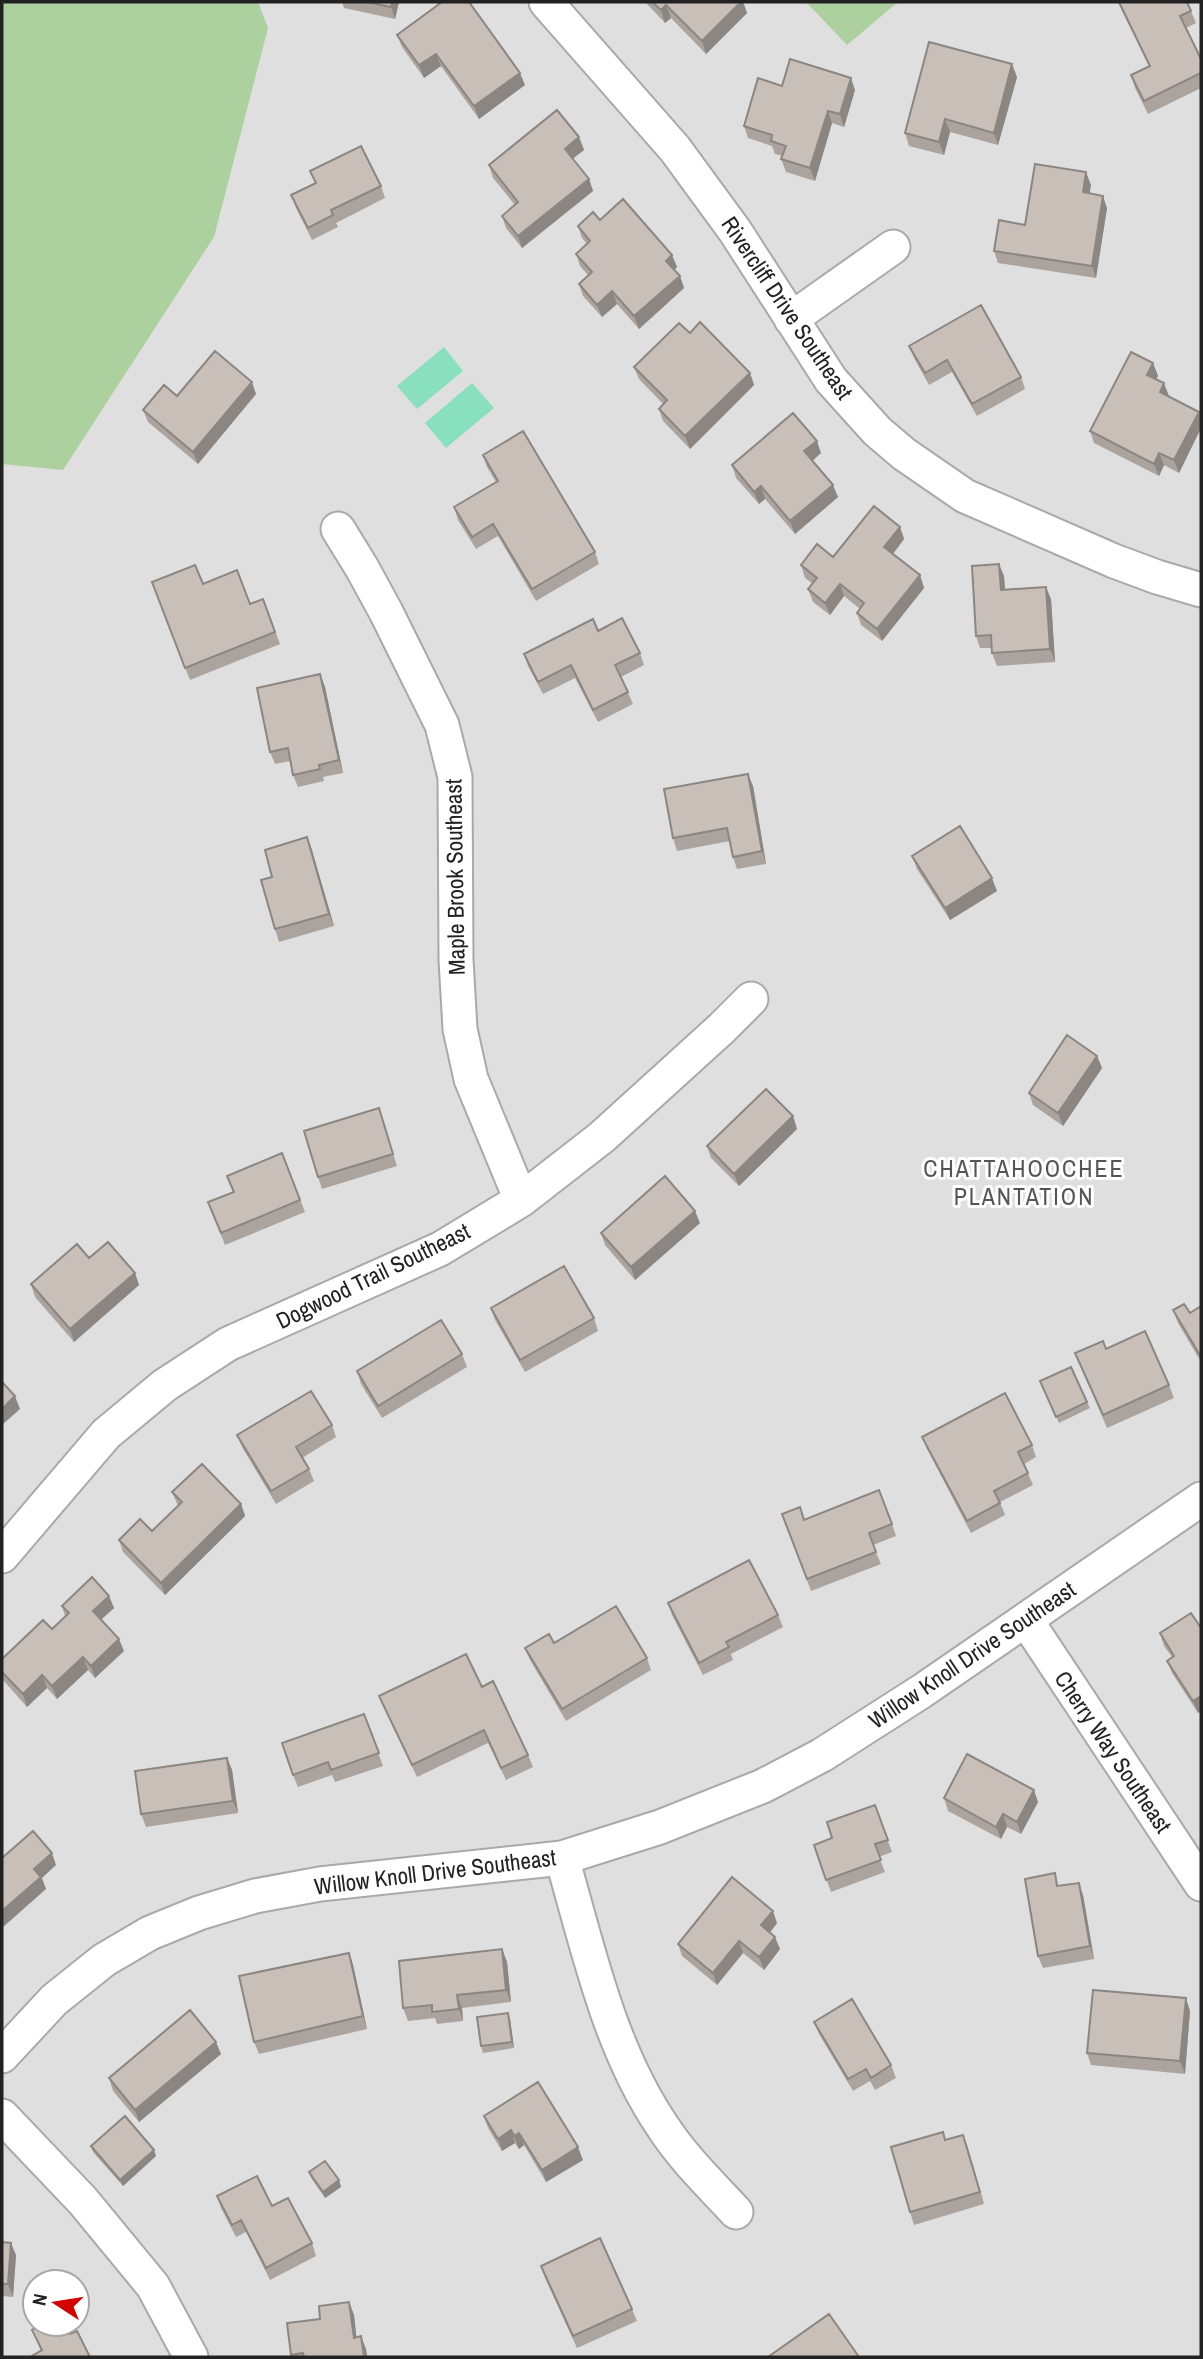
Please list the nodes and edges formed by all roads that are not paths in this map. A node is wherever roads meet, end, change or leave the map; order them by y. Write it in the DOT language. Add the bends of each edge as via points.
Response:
graph roads {
  1 [pos="546,2"];
  2 [pos="893,247"];
  3 [pos="791,319"];
  4 [pos="338,529"];
  5 [pos="1201,590"];
  6 [pos="751,999"];
  7 [pos="521,1200"];
  8 [pos="1201,1499"];
  9 [pos="2,1556"];
  10 [pos="1026,1620"];
  11 [pos="562,1857"];
  12 [pos="1201,1884"];
  13 [pos="2,2056"];
  14 [pos="2,2116"];
  15 [pos="736,2212"];
  16 [pos="191,2357"];
  1 -- 3 [label="street, Rivercliff Drive Southeast" via="675,149"];
  2 -- 3 [label="street"];
  3 -- 5 [label="street, Rivercliff Drive Southeast" via="853,406 886,439 940,480 965,496 1089,551"];
  4 -- 7 [label="street, Maple Brook Southeast" via="442,725 455,777 460,1029 471,1079"];
  6 -- 7 [label="street, Dogwood Trail Southeast" via="602,1137"];
  7 -- 9 [label="street, Dogwood Trail Southeast" via="440,1249 228,1344 165,1385 106,1434"];
  8 -- 10 [label="street, Willow Knoll Drive Southeast"];
  10 -- 11 [label="street, Willow Knoll Drive Southeast" via="922,1692 763,1786 660,1827"];
  10 -- 12 [label="street, Cherry Way Southeast"];
  11 -- 13 [label="street, Willow Knoll Drive Southeast" via="320,1884 199,1913 150,1933 104,1960 54,2000"];
  11 -- 15 [label="street" via="598,1985 639,2087 663,2128"];
  14 -- 16 [label="street" via="83,2201 153,2286"];
}
